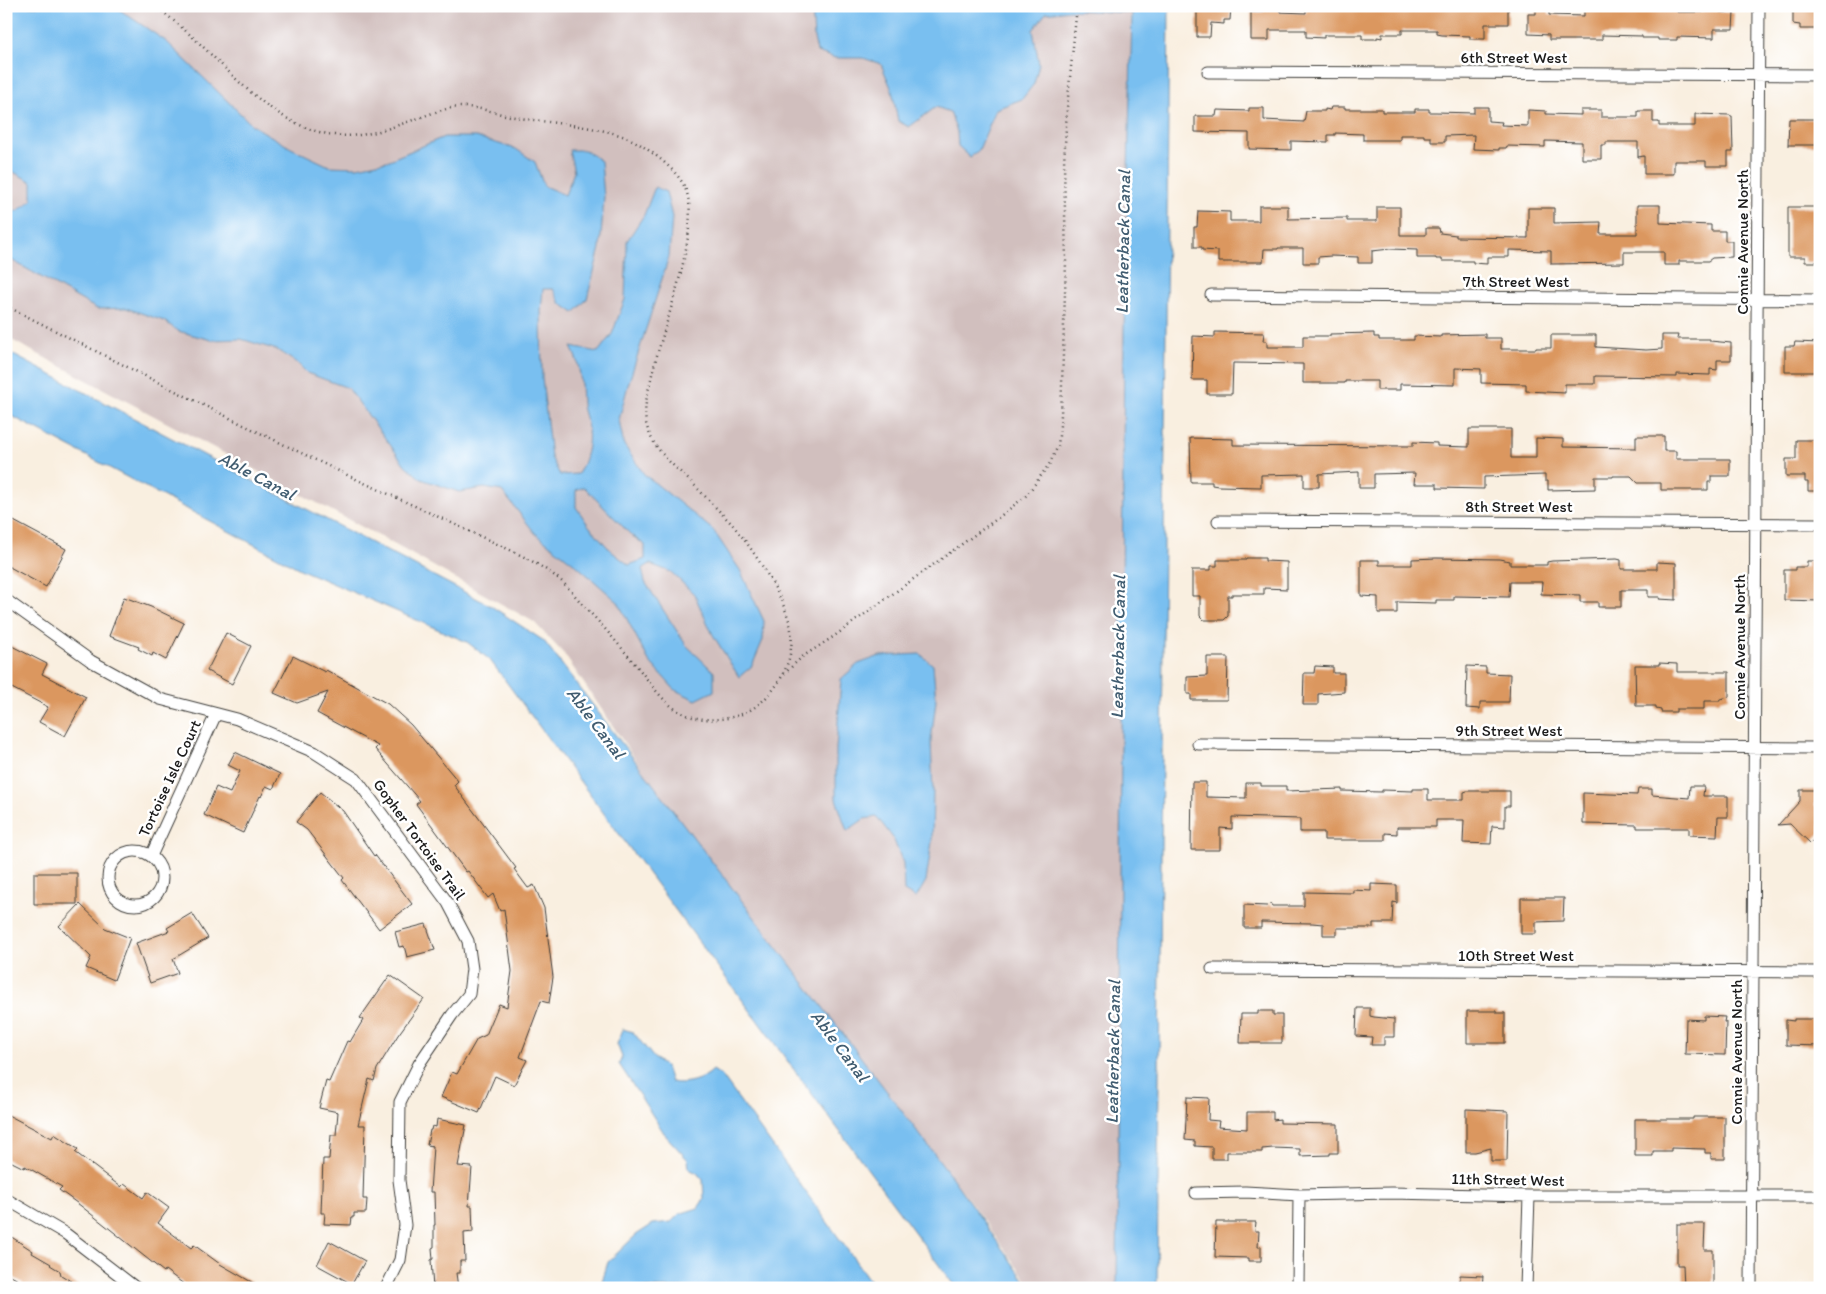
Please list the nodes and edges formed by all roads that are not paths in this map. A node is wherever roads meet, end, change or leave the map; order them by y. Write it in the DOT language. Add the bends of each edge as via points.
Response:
graph roads {
  1 [pos="1759,6"];
  2 [pos="1208,72"];
  3 [pos="1759,75"];
  4 [pos="1820,75"];
  5 [pos="1212,295"];
  6 [pos="1758,299"];
  7 [pos="1820,300"];
  8 [pos="1218,520"];
  9 [pos="1756,523"];
  10 [pos="1820,524"];
  11 [pos="6,600"];
  12 [pos="216,714"];
  13 [pos="1198,744"];
  14 [pos="1754,747"];
  15 [pos="1820,748"];
  16 [pos="151,856"];
  17 [pos="1212,969"];
  18 [pos="1753,971"];
  19 [pos="1820,972"];
  20 [pos="1196,1193"];
  21 [pos="1299,1195"];
  22 [pos="1751,1195"];
  23 [pos="1529,1196"];
  24 [pos="1820,1196"];
  25 [pos="6,1199"];
  26 [pos="136,1288"];
  27 [pos="386,1288"];
  28 [pos="1298,1288"];
  29 [pos="1526,1288"];
  30 [pos="1751,1288"];
  1 -- 3 [label="street, Connie Avenue North"];
  2 -- 3 [label="street, 6th Street West"];
  3 -- 4 [label="street, 6th Street West"];
  3 -- 6 [label="street, Connie Avenue North"];
  5 -- 6 [label="street, 7th Street West"];
  6 -- 7 [label="street, 7th Street West"];
  6 -- 9 [label="street, Connie Avenue North"];
  8 -- 9 [label="street, 8th Street West"];
  9 -- 10 [label="street, 8th Street West"];
  9 -- 14 [label="street, Connie Avenue North"];
  11 -- 12 [label="street, Gopher Tortoise Trail" via="91,661 160,700"];
  12 -- 16 [label="street, Tortoise Isle Court"];
  12 -- 27 [label="street, Gopher Tortoise Trail" via="237,719 314,752 356,779 448,903 468,941 472,969 469,994 419,1064 400,1102 398,1180 405,1225 400,1260"];
  13 -- 14 [label="street, 9th Street West"];
  14 -- 15 [label="street, 9th Street West"];
  14 -- 18 [label="street, Connie Avenue North"];
  16 -- 16 [label="street, Tortoise Isle Court" via="134,851 118,858 112,865 109,882 112,891 124,903 150,901 161,888 161,870"];
  17 -- 18 [label="street, 10th Street West"];
  18 -- 19 [label="street, 10th Street West"];
  18 -- 22 [label="street, Connie Avenue North"];
  20 -- 21 [label="street, 11th Street West"];
  21 -- 23 [label="street, 11th Street West"];
  21 -- 28 [label="street"];
  22 -- 23 [label="street, 11th Street West"];
  22 -- 24 [label="street, 11th Street West"];
  22 -- 30 [label="street, Connie Avenue North"];
  23 -- 29 [label="street"];
  25 -- 26 [label="street" via="66,1234"];
}
